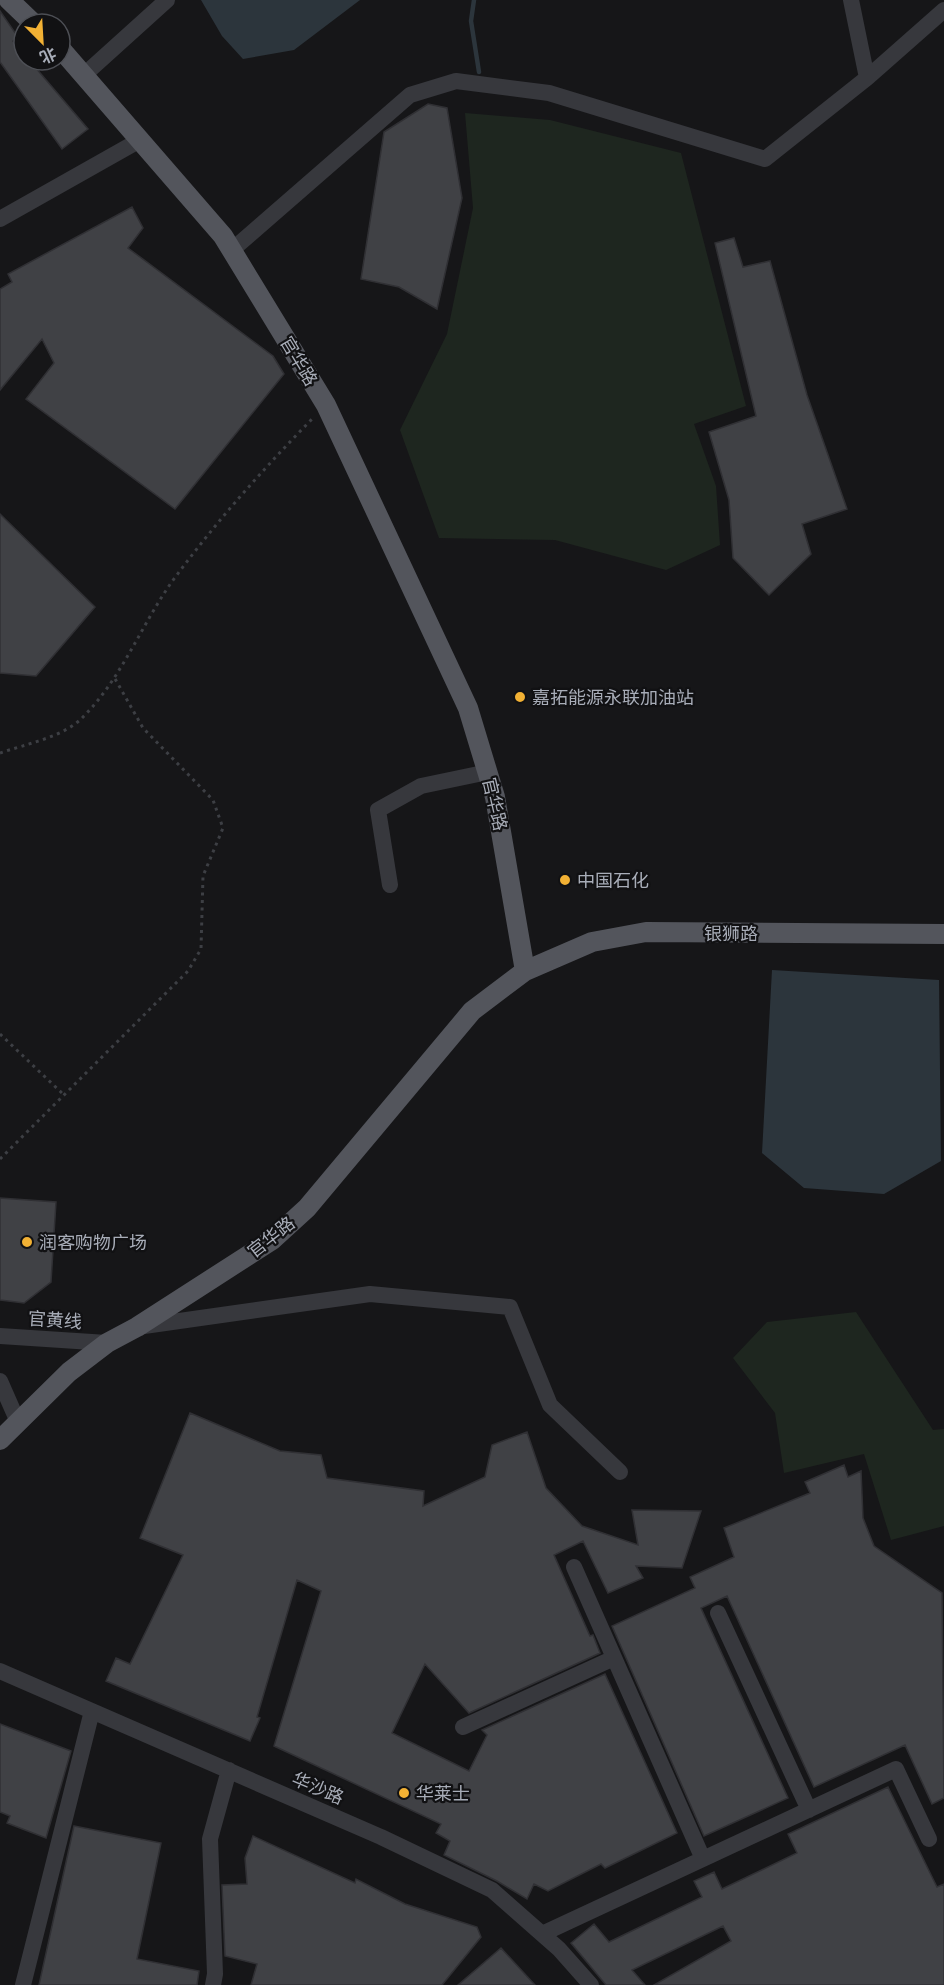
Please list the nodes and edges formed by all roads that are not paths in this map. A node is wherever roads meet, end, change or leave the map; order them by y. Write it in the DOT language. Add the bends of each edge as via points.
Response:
graph roads {
  1 [pos="9,0"];
  2 [pos="167,0"];
  3 [pos="851,0"];
  4 [pos="944,10"];
  5 [pos="22,12"];
  6 [pos="72,62"];
  7 [pos="84,75"];
  8 [pos="867,78"];
  9 [pos="140,140"];
  10 [pos="0,219"];
  11 [pos="232,250"];
  12 [pos="488,772"];
  13 [pos="390,885"];
  14 [pos="944,934"];
  15 [pos="525,971"];
  16 [pos="136,1327"];
  17 [pos="0,1336"];
  18 [pos="107,1343"];
  19 [pos="0,1381"];
  20 [pos="18,1422"];
  21 [pos="0,1440"];
  22 [pos="620,1472"];
  23 [pos="574,1567"];
  24 [pos="718,1613"];
  25 [pos="614,1658"];
  26 [pos="0,1671"];
  27 [pos="92,1711"];
  28 [pos="463,1727"];
  29 [pos="229,1770"];
  30 [pos="809,1810"];
  31 [pos="929,1839"];
  32 [pos="703,1859"];
  33 [pos="543,1934"];
  34 [pos="23,1985"];
  35 [pos="213,1985"];
  36 [pos="591,1985"];
  1 -- 5 [label="main road"];
  2 -- 7 [label="street"];
  3 -- 8 [label="street"];
  4 -- 8 [label="street"];
  6 -- 7 [label="main road, 官华路"];
  7 -- 9 [label="main road, 官华路"];
  8 -- 11 [label="street" via="765,159 549,93 456,81 410,95"];
  9 -- 10 [label="street"];
  9 -- 11 [label="main road, 官华路"];
  11 -- 12 [label="main road, 官华路" via="326,405 468,708"];
  12 -- 13 [label="street" via="420,786 378,810"];
  12 -- 15 [label="main road, 官华路"];
  14 -- 15 [label="main road, 银狮路" via="646,932 592,942"];
  15 -- 16 [label="main road, 官华路" via="472,1011 307,1208 272,1240"];
  16 -- 18 [label="main road, 官华路"];
  16 -- 22 [label="street" via="370,1294 510,1307 550,1405"];
  17 -- 18 [label="street, 官黄线"];
  18 -- 20 [label="main road, 官华路" via="69,1372"];
  19 -- 20 [label="street"];
  20 -- 21 [label="main road, 官华路"];
  23 -- 25 [label="street"];
  24 -- 30 [label="street"];
  25 -- 28 [label="street"];
  25 -- 32 [label="street"];
  26 -- 27 [label="street, 华沙路"];
  27 -- 29 [label="street, 华沙路"];
  27 -- 34 [label="street"];
  29 -- 33 [label="street, 华沙路" via="492,1890"];
  29 -- 35 [label="street" via="210,1839"];
  30 -- 31 [label="street" via="896,1769"];
  30 -- 32 [label="street"];
  32 -- 33 [label="street"];
  33 -- 36 [label="street, 华沙路"];
}
